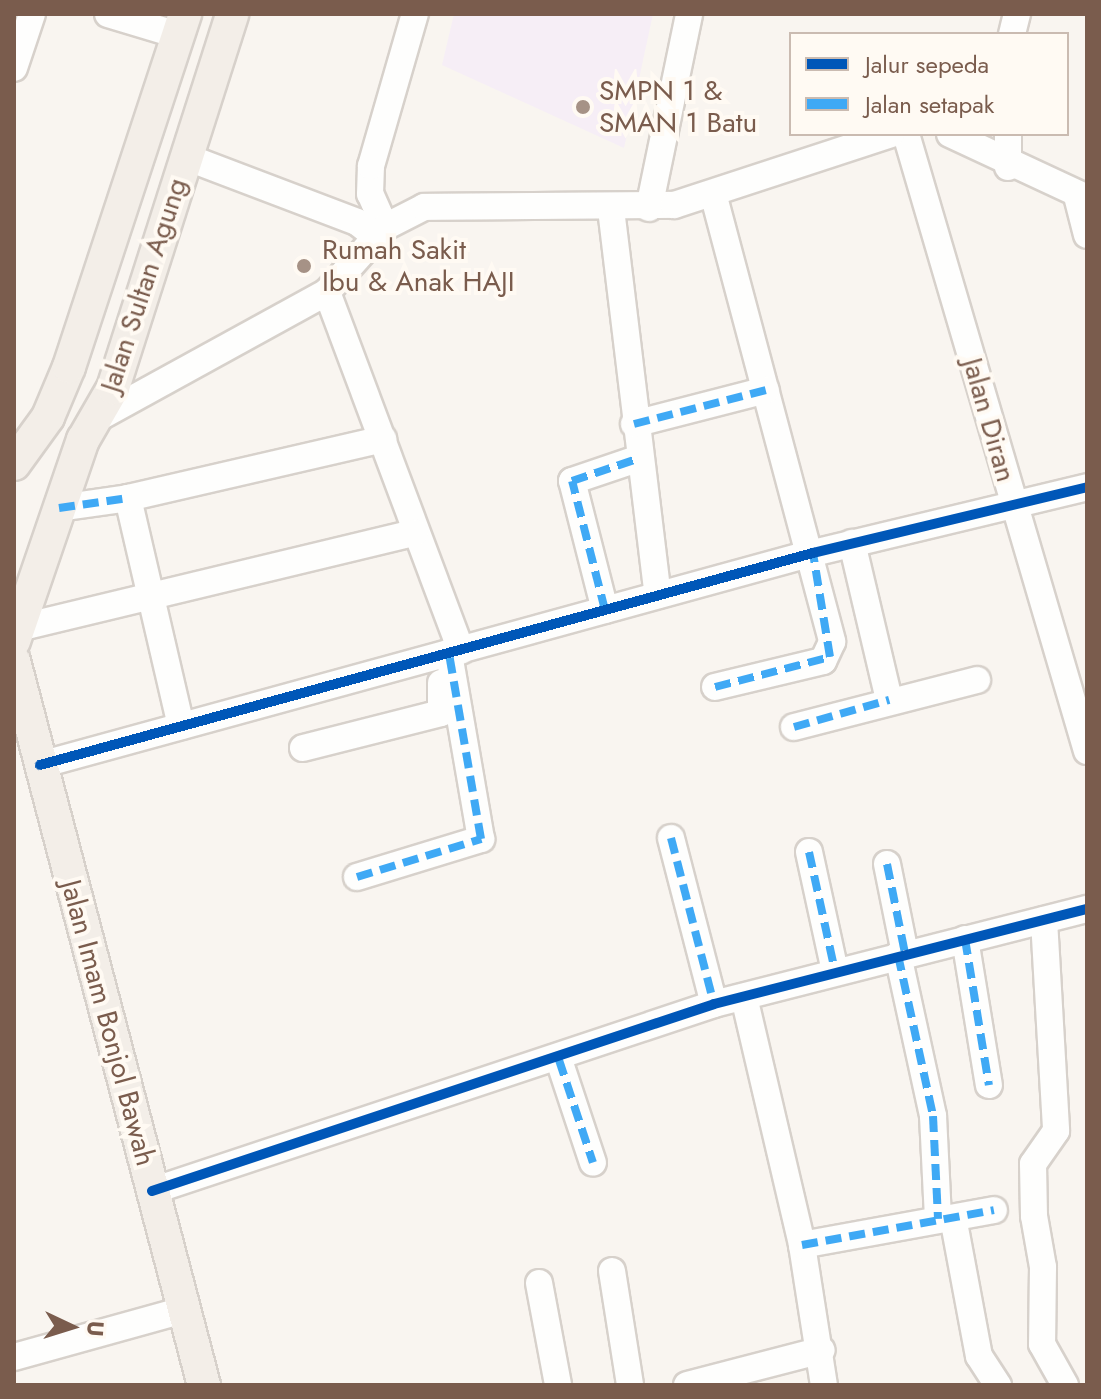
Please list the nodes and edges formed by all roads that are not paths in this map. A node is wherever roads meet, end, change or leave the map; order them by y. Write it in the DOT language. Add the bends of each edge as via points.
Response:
graph roads {
  1 [pos="32,14"];
  2 [pos="108,14"];
  3 [pos="232,14"];
  4 [pos="415,14"];
  5 [pos="689,14"];
  6 [pos="182,24"];
  7 [pos="14,68"];
  8 [pos="885,136"];
  9 [pos="907,136"];
  10 [pos="954,136"];
  11 [pos="1008,136"];
  12 [pos="186,157"];
  13 [pos="1008,167"];
  14 [pos="129,194"];
  15 [pos="714,197"];
  16 [pos="1082,197"];
  17 [pos="170,207"];
  18 [pos="649,208"];
  19 [pos="611,209"];
  20 [pos="380,231"];
  21 [pos="1087,235"];
  22 [pos="327,292"];
  23 [pos="766,390"];
  24 [pos="96,419"];
  25 [pos="634,424"];
  26 [pos="383,439"];
  27 [pos="637,459"];
  28 [pos="14,464"];
  29 [pos="1087,487"];
  30 [pos="128,498"];
  31 [pos="1014,507"];
  32 [pos="59,508"];
  33 [pos="415,533"];
  34 [pos="852,543"];
  35 [pos="813,553"];
  36 [pos="25,579"];
  37 [pos="658,595"];
  38 [pos="152,600"];
  39 [pos="605,610"];
  40 [pos="16,635"];
  41 [pos="448,654"];
  42 [pos="14,661"];
  43 [pos="977,680"];
  44 [pos="715,687"];
  45 [pos="889,700"];
  46 [pos="181,726"];
  47 [pos="794,727"];
  48 [pos="303,748"];
  49 [pos="1087,751"];
  50 [pos="40,765"];
  51 [pos="671,838"];
  52 [pos="809,852"];
  53 [pos="887,864"];
  54 [pos="357,877"];
  55 [pos="1087,909"];
  56 [pos="1044,920"];
  57 [pos="965,939"];
  58 [pos="902,954"];
  59 [pos="835,971"];
  60 [pos="744,997"];
  61 [pos="714,1004"];
  62 [pos="559,1060"];
  63 [pos="989,1085"];
  64 [pos="593,1163"];
  65 [pos="152,1191"];
  66 [pos="994,1210"];
  67 [pos="946,1223"];
  68 [pos="802,1245"];
  69 [pos="612,1271"];
  70 [pos="539,1283"];
  71 [pos="184,1310"];
  72 [pos="822,1350"];
  73 [pos="14,1357"];
  74 [pos="204,1385"];
  75 [pos="558,1385"];
  76 [pos="630,1385"];
  77 [pos="687,1385"];
  78 [pos="824,1385"];
  79 [pos="998,1385"];
  80 [pos="1065,1385"];
  1 -- 7 [label="street"];
  2 -- 6 [label="street"];
  3 -- 12 [label="main road, Jalan Sultan Agung"];
  4 -- 20 [label="street" via="371,166 370,194"];
  5 -- 18 [label="street"];
  6 -- 14 [label="main road, Jalan Sultan Agung"];
  8 -- 15 [label="street"];
  9 -- 31 [label="street, Jalan Diran"];
  10 -- 13 [label="street"];
  11 -- 13 [label="street"];
  12 -- 17 [label="main road, Jalan Sultan Agung"];
  12 -- 20 [label="street"];
  13 -- 16 [label="street"];
  14 -- 17 [label="main road" via="152,188"];
  14 -- 28 [label="main road, Jalan Sultan Agung" via="48,417"];
  15 -- 18 [label="street"];
  15 -- 23 [label="street"];
  16 -- 21 [label="street"];
  17 -- 24 [label="main road, Jalan Sultan Agung"];
  18 -- 19 [label="street"];
  19 -- 20 [label="street" via="447,203"];
  19 -- 25 [label="street"];
  20 -- 22 [label="street"];
  22 -- 24 [label="street"];
  22 -- 26 [label="street"];
  23 -- 25 [label="street"];
  23 -- 35 [label="street"];
  24 -- 32 [label="main road, Jalan Sultan Agung"];
  25 -- 27 [label="street"];
  26 -- 30 [label="street"];
  26 -- 33 [label="street"];
  27 -- 37 [label="street"];
  27 -- 39 [label="street" via="572,481"];
  29 -- 31 [label="street"];
  30 -- 32 [label="street"];
  30 -- 38 [label="street"];
  31 -- 34 [label="street"];
  31 -- 49 [label="street, Jalan Diran"];
  32 -- 36 [label="main road, Jalan Sultan Agung"];
  33 -- 38 [label="street"];
  33 -- 41 [label="street"];
  34 -- 35 [label="street"];
  34 -- 45 [label="street"];
  35 -- 37 [label="street"];
  35 -- 44 [label="street" via="830,657"];
  36 -- 40 [label="main road, Jalan Sultan Agung"];
  37 -- 39 [label="street"];
  38 -- 40 [label="street"];
  38 -- 46 [label="street"];
  39 -- 41 [label="street"];
  41 -- 46 [label="street"];
  41 -- 48 [label="street" via="446,711"];
  41 -- 54 [label="street" via="481,839"];
  42 -- 50 [label="main road, Jalan Imam Bonjol Bawah"];
  43 -- 45 [label="street"];
  45 -- 47 [label="street"];
  46 -- 50 [label="street"];
  50 -- 65 [label="main road, Jalan Imam Bonjol Bawah"];
  51 -- 61 [label="street"];
  52 -- 59 [label="street"];
  53 -- 58 [label="street"];
  55 -- 56 [label="street"];
  56 -- 57 [label="street"];
  56 -- 80 [label="street" via="1056,1131 1033,1164 1034,1216 1043,1267 1042,1344"];
  57 -- 58 [label="street"];
  57 -- 63 [label="street"];
  58 -- 59 [label="street"];
  58 -- 67 [label="street" via="933,1116"];
  59 -- 60 [label="street"];
  60 -- 61 [label="street"];
  60 -- 68 [label="street"];
  61 -- 62 [label="street"];
  62 -- 64 [label="street"];
  62 -- 65 [label="street"];
  65 -- 71 [label="main road, Jalan Imam Bonjol Bawah"];
  66 -- 67 [label="street"];
  67 -- 68 [label="street"];
  67 -- 79 [label="street" via="975,1342"];
  68 -- 72 [label="street"];
  69 -- 76 [label="street"];
  70 -- 75 [label="street"];
  71 -- 73 [label="street"];
  71 -- 74 [label="main road, Jalan Imam Bonjol Bawah"];
  72 -- 77 [label="street"];
  72 -- 78 [label="street"];
}
